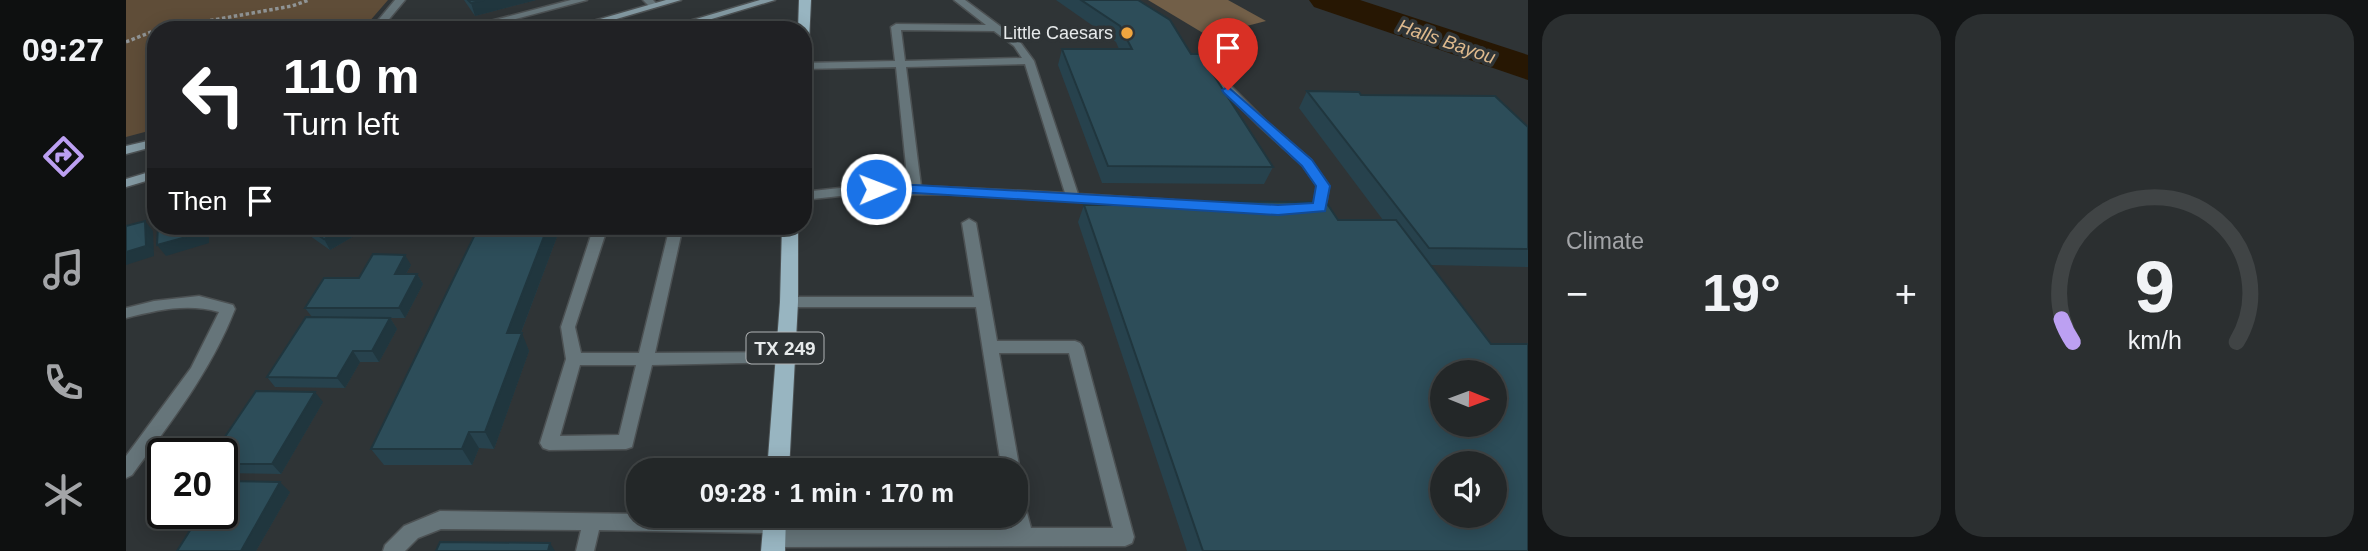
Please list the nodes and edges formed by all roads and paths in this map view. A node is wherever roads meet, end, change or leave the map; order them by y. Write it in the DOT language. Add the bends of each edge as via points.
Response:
graph roads {
  1 [pos="309,0"];
  2 [pos="400,0"];
  3 [pos="582,0"];
  4 [pos="676,0"];
  5 [pos="770,0"];
  6 [pos="806,0"];
  7 [pos="959,0"];
  8 [pos="651,3"];
  9 [pos="207,21"];
  10 [pos="382,21"];
  11 [pos="497,21"];
  12 [pos="595,21"];
  13 [pos="696,21"];
  14 [pos="804,21"];
  15 [pos="997,28"];
  16 [pos="147,34"];
  17 [pos="126,42"];
  18 [pos="1191,53"];
  19 [pos="1029,61"];
  20 [pos="900,64"];
  21 [pos="812,66"];
  22 [pos="147,144"];
  23 [pos="126,150"];
  24 [pos="147,177"];
  25 [pos="126,183"];
  26 [pos="915,189"];
  27 [pos="812,196"];
  28 [pos="1073,198"];
  29 [pos="1185,204"];
  30 [pos="1299,209"];
  31 [pos="969,223"];
  32 [pos="598,235"];
  33 [pos="675,235"];
  34 [pos="790,235"];
  35 [pos="789,302"];
  36 [pos="983,302"];
  37 [pos="126,313"];
  38 [pos="990,347"];
  39 [pos="785,358"];
  40 [pos="574,359"];
  41 [pos="646,359"];
  42 [pos="779,458"];
  43 [pos="1009,458"];
  44 [pos="126,470"];
  45 [pos="592,522"];
  46 [pos="1021,528"];
  47 [pos="774,533"];
  48 [pos="1023,538"];
  49 [pos="392,551"];
  50 [pos="585,551"];
  1 -- 9 [label="path"];
  2 -- 10 [label="street"];
  3 -- 11 [label="street"];
  4 -- 8 [label="main road"];
  5 -- 13 [label="main road"];
  6 -- 14 [label="main road"];
  7 -- 15 [label="street"];
  8 -- 12 [label="main road"];
  15 -- 19 [label="street"];
  15 -- 20 [label="street" via="896,27"];
  16 -- 17 [label="path"];
  18 -- 30 [label="street" via="1307,163 1323,186 1320,207"];
  19 -- 20 [label="street"];
  19 -- 28 [label="street"];
  20 -- 21 [label="street"];
  20 -- 26 [label="street"];
  22 -- 23 [label="main road"];
  24 -- 25 [label="main road"];
  26 -- 27 [label="street"];
  26 -- 28 [label="street"];
  28 -- 29 [label="street"];
  31 -- 36 [label="street"];
  32 -- 40 [label="street" via="568,327"];
  33 -- 41 [label="street"];
  34 -- 35 [label="main road, TX 249"];
  35 -- 36 [label="street"];
  35 -- 39 [label="main road, TX 249"];
  36 -- 38 [label="street"];
  37 -- 44 [label="street" via="199,301 228,309 197,371"];
  38 -- 43 [label="street"];
  38 -- 48 [label="street" via="1075,347 1125,537"];
  39 -- 41 [label="street"];
  39 -- 42 [label="main road, TX 249"];
  40 -- 41 [label="street"];
  40 -- 41 [label="street" via="549,443 626,442"];
  45 -- 47 [label="street"];
  45 -- 49 [label="street" via="440,520 411,532"];
  45 -- 50 [label="street"];
  46 -- 48 [label="street"];
  47 -- 48 [label="street"];
}
